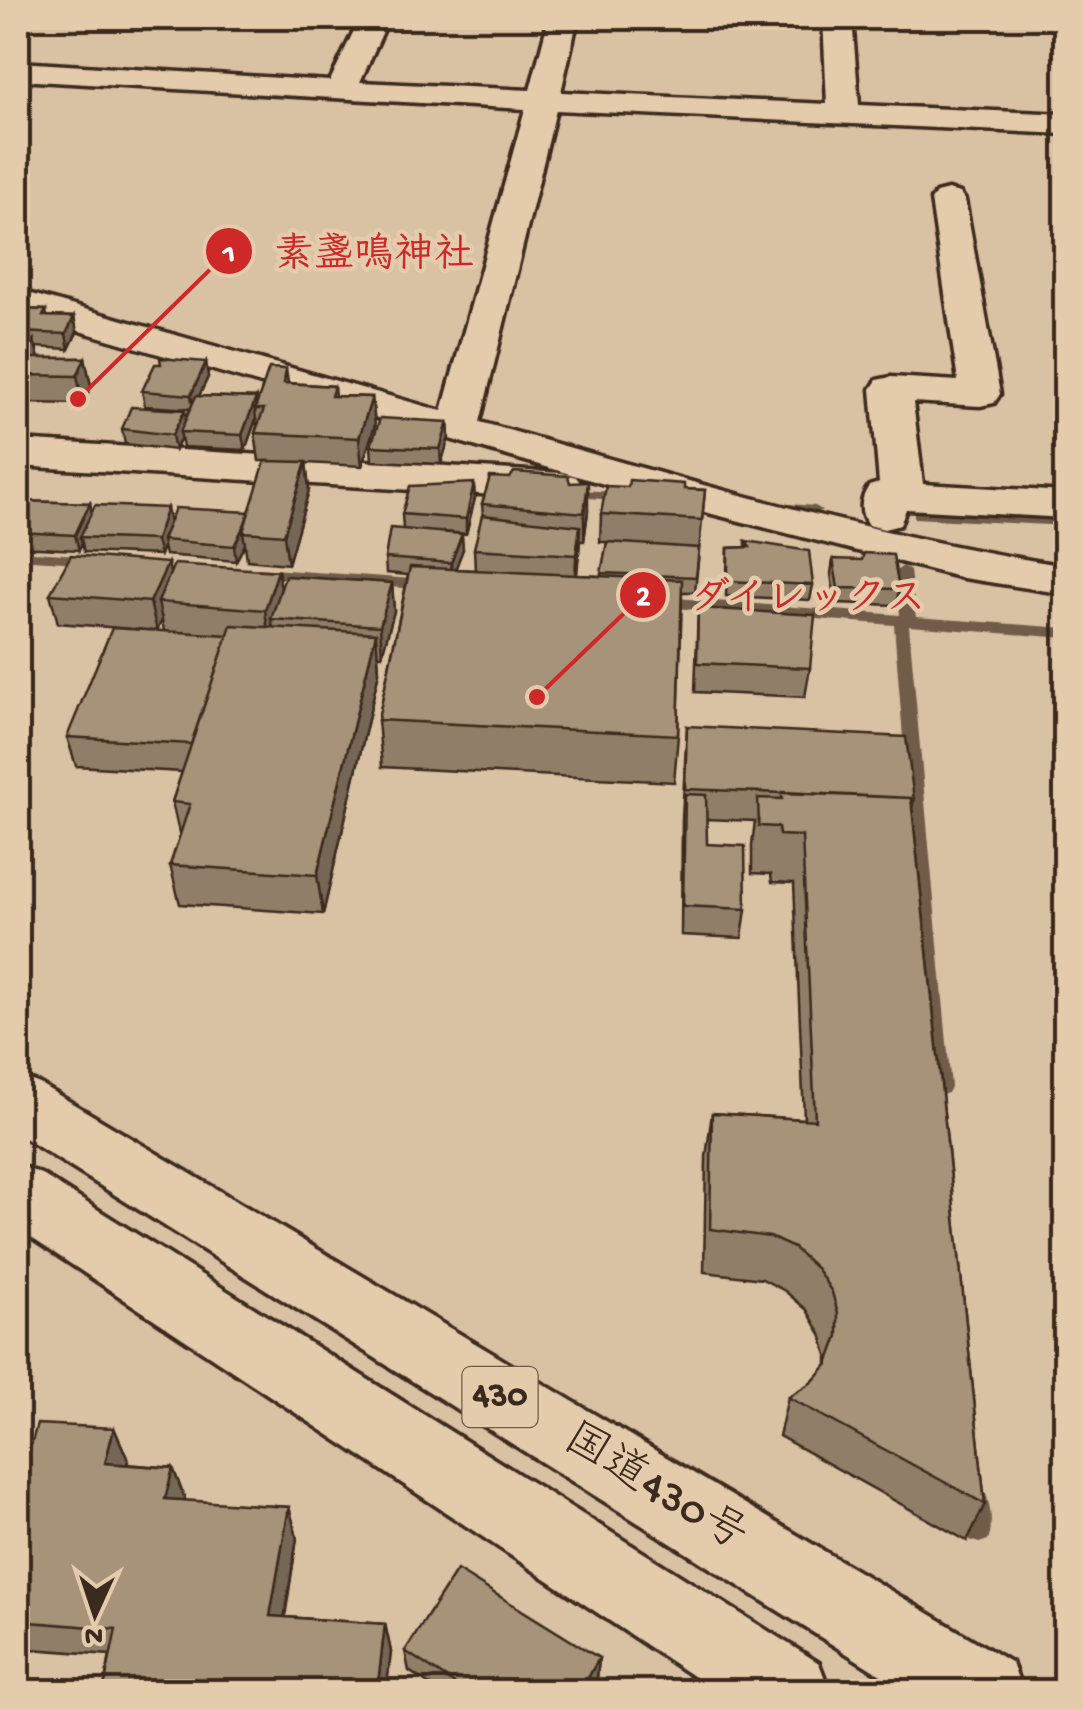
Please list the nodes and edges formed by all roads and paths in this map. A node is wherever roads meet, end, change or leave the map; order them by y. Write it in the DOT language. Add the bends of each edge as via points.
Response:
graph roads {
  1 [pos="374,18"];
  2 [pos="564,18"];
  3 [pos="838,18"];
  4 [pos="18,71"];
  5 [pos="341,91"];
  6 [pos="543,101"];
  7 [pos="844,114"];
  8 [pos="1066,124"];
  9 [pos="948,200"];
  10 [pos="18,301"];
  11 [pos="458,428"];
  12 [pos="18,454"];
  13 [pos="684,494"];
  14 [pos="902,496"];
  15 [pos="1066,506"];
  16 [pos="882,542"];
  17 [pos="1066,580"];
  18 [pos="18,1102"];
  19 [pos="18,1194"];
  20 [pos="790,1692"];
  21 [pos="982,1692"];
  1 -- 5 [label="main road"];
  2 -- 6 [label="main road"];
  3 -- 7 [label="main road"];
  4 -- 5 [label="main road"];
  5 -- 6 [label="main road"];
  6 -- 7 [label="main road"];
  6 -- 11 [label="main road"];
  7 -- 8 [label="main road"];
  9 -- 14 [label="main road" via="980,394 891,390"];
  10 -- 11 [label="main road"];
  11 -- 13 [label="main road"];
  12 -- 13 [label="main road"];
  13 -- 16 [label="main road"];
  14 -- 15 [label="main road"];
  14 -- 16 [label="main road" via="885,495"];
  16 -- 17 [label="main road" via="962,564"];
  18 -- 21 [label="main road, 国道430号 / 430"];
  19 -- 20 [label="main road, 430"];
}
